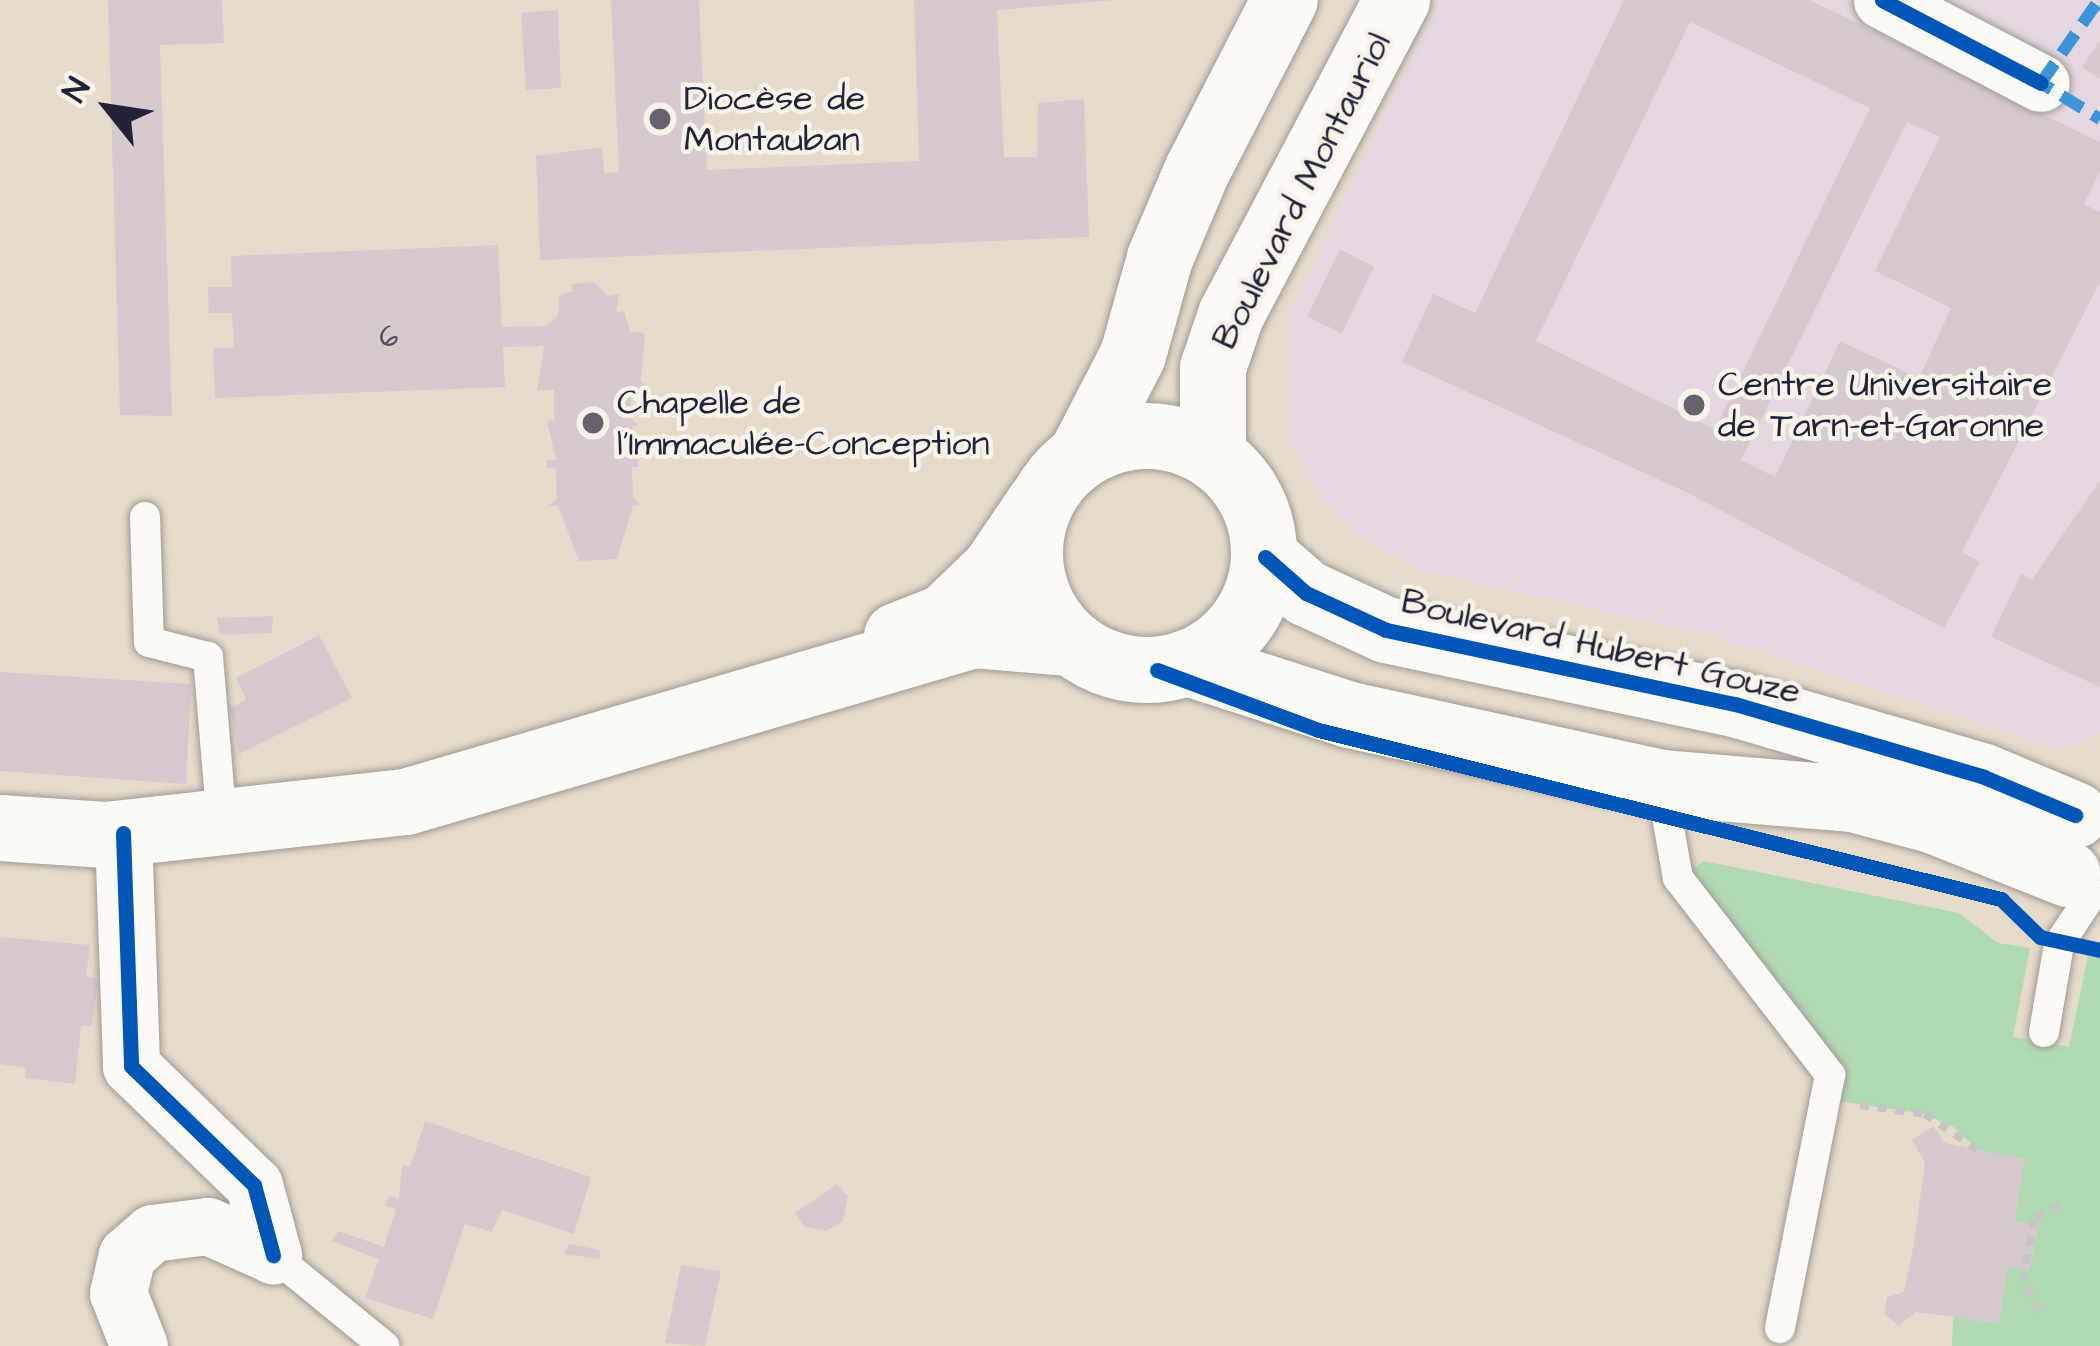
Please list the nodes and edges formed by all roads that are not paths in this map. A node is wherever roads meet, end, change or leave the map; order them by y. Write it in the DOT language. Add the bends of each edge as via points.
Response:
graph roads {
  1 [pos="1285,0"];
  2 [pos="1397,0"];
  3 [pos="1882,0"];
  4 [pos="2041,83"];
  5 [pos="1214,455"];
  6 [pos="1062,477"];
  7 [pos="145,517"];
  8 [pos="1265,557"];
  9 [pos="1070,643"];
  10 [pos="1188,663"];
  11 [pos="681,718"];
  12 [pos="1661,783"];
  13 [pos="222,822"];
  14 [pos="0,828"];
  15 [pos="123,832"];
  16 [pos="2087,856"];
  17 [pos="2044,1032"];
  18 [pos="274,1255"];
  19 [pos="1780,1328"];
  20 [pos="140,1346"];
  21 [pos="384,1346"];
  1 -- 6 [label="main road" via="1197,171 1160,258 1133,355"];
  2 -- 5 [label="main road, Boulevard Montauriol" via="1232,315 1213,368"];
  3 -- 4 [label="street"];
  5 -- 6 [label="main road" via="1172,437 1125,436"];
  5 -- 8 [label="main road" via="1242,483 1260,518"];
  6 -- 9 [label="main road" via="1031,530 1035,592"];
  6 -- 11 [label="main road" via="994,570 944,617"];
  7 -- 13 [label="lane" via="149,642 208,657"];
  8 -- 10 [label="main road" via="1242,622"];
  8 -- 16 [label="main road, Boulevard Hubert Gouze" via="1306,593 1370,625 1736,704 1984,777"];
  9 -- 10 [label="main road" via="1126,669"];
  9 -- 11 [label="main road" via="974,635"];
  10 -- 12 [label="main road" via="1350,715"];
  11 -- 13 [label="main road" via="406,802"];
  12 -- 16 [label="main road" via="1853,799"];
  12 -- 19 [label="lane" via="1678,878 1830,1076"];
  13 -- 15 [label="main road"];
  14 -- 15 [label="main road"];
  15 -- 18 [label="street" via="131,1066 254,1185"];
  16 -- 17 [label="lane" via="2059,944"];
  18 -- 20 [label="street" via="208,1226 152,1233 127,1255 118,1294"];
  18 -- 21 [label="lane"];
}
